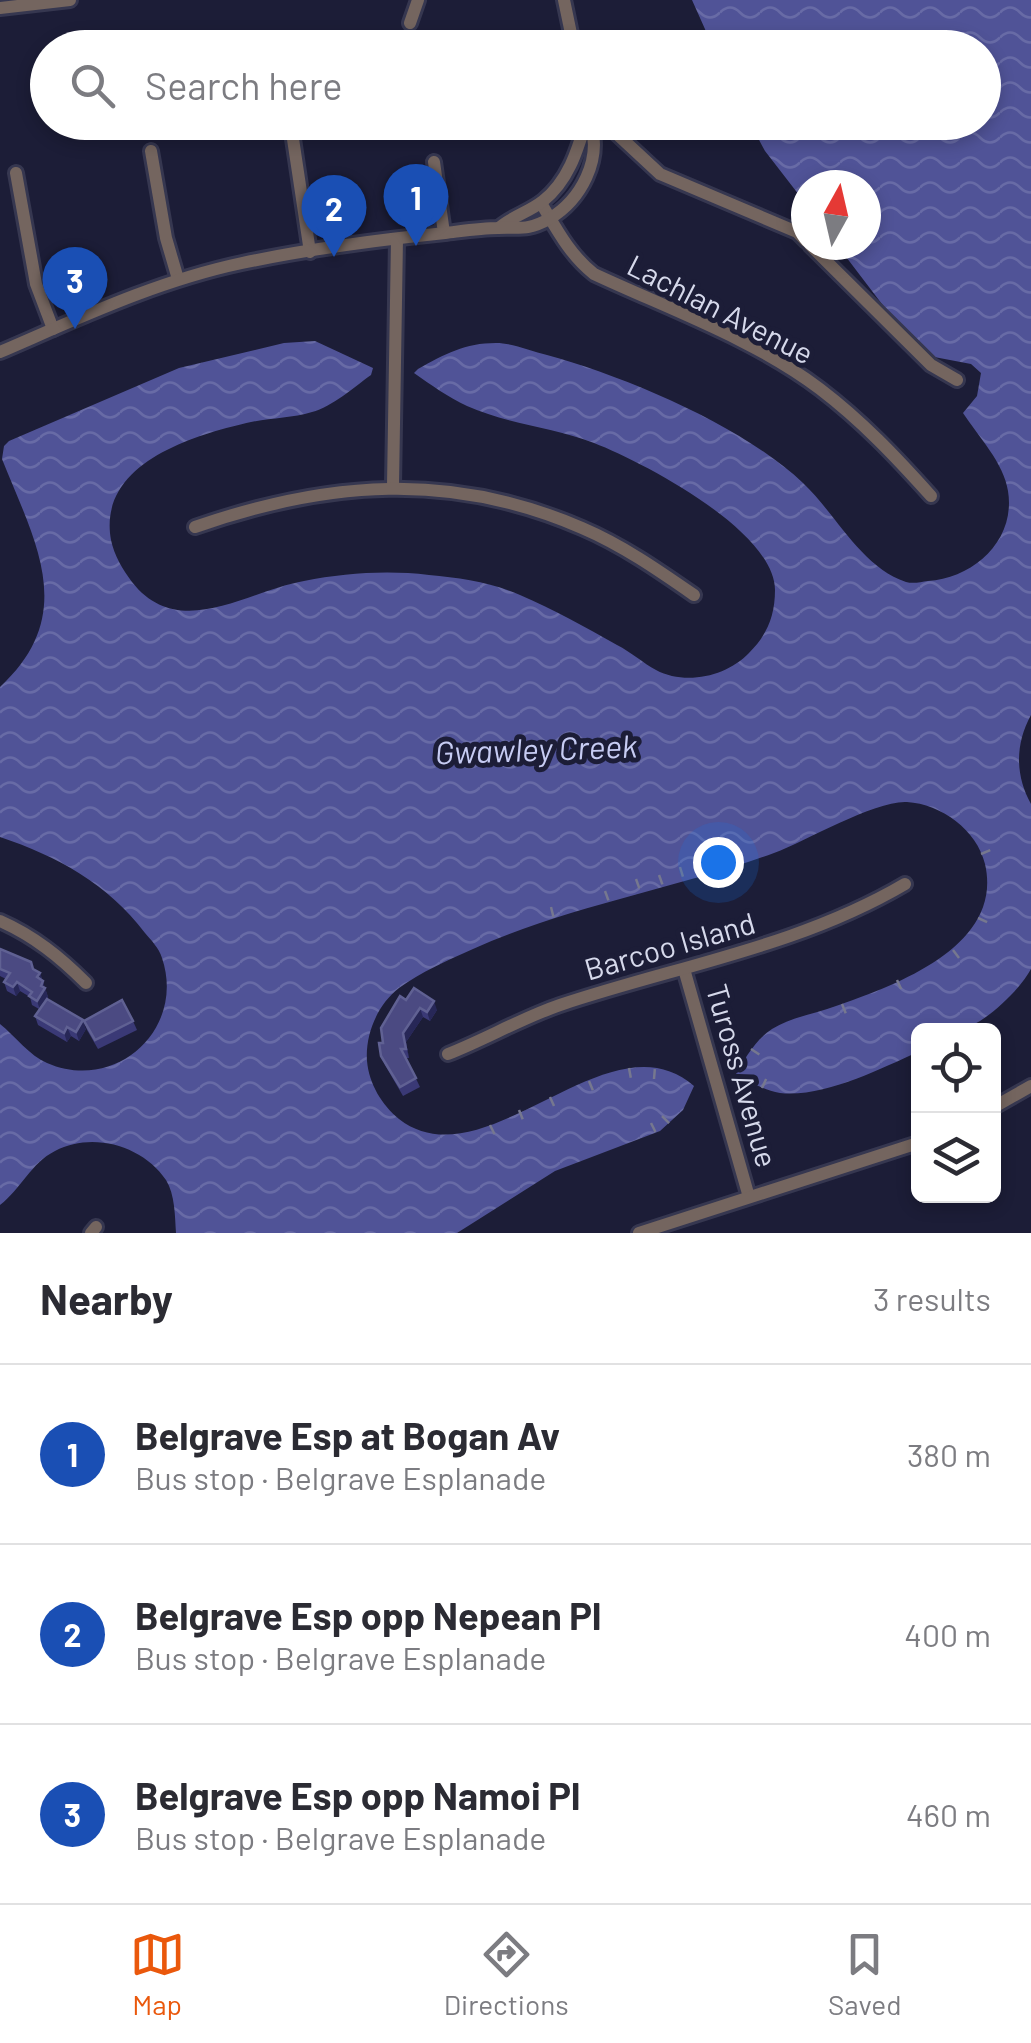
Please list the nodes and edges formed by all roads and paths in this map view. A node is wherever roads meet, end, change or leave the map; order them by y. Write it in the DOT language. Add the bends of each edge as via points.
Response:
graph roads {
  1 [pos="70,0"];
  2 [pos="418,0"];
  3 [pos="564,0"];
  4 [pos="0,8"];
  5 [pos="410,23"];
  6 [pos="570,30"];
  7 [pos="293,140"];
  8 [pos="581,140"];
  9 [pos="595,140"];
  10 [pos="623,140"];
  11 [pos="151,151"];
  12 [pos="434,162"];
  13 [pos="16,173"];
  14 [pos="541,203"];
  15 [pos="550,218"];
  16 [pos="500,227"];
  17 [pos="791,229"];
  18 [pos="444,233"];
  19 [pos="398,239"];
  20 [pos="310,252"];
  21 [pos="825,260"];
  22 [pos="178,279"];
  23 [pos="53,329"];
  24 [pos="0,352"];
  25 [pos="957,380"];
  26 [pos="394,486"];
  27 [pos="930,496"];
  28 [pos="195,527"];
  29 [pos="694,595"];
  30 [pos="993,849"];
  31 [pos="981,854"];
  32 [pos="707,860"];
  33 [pos="680,867"];
  34 [pos="711,872"];
  35 [pos="659,874"];
  36 [pos="636,879"];
  37 [pos="684,880"];
  38 [pos="905,884"];
  39 [pos="663,886"];
  40 [pos="605,892"];
  41 [pos="641,893"];
  42 [pos="609,902"];
  43 [pos="550,907"];
  44 [pos="978,918"];
  45 [pos="554,919"];
  46 [pos="0,921"];
  47 [pos="989,923"];
  48 [pos="953,950"];
  49 [pos="959,958"];
  50 [pos="684,969"];
  51 [pos="897,980"];
  52 [pos="86,983"];
  53 [pos="902,990"];
  54 [pos="842,1004"];
  55 [pos="846,1014"];
  56 [pos="751,1048"];
  57 [pos="448,1054"];
  58 [pos="760,1055"];
  59 [pos="655,1067"];
  60 [pos="629,1068"];
  61 [pos="767,1077"];
  62 [pos="631,1079"];
  63 [pos="654,1080"];
  64 [pos="590,1081"];
  65 [pos="1031,1086"];
  66 [pos="762,1088"];
  67 [pos="594,1093"];
  68 [pos="550,1096"];
  69 [pos="1001,1103"];
  70 [pos="554,1106"];
  71 [pos="519,1110"];
  72 [pos="662,1116"];
  73 [pos="523,1120"];
  74 [pos="651,1123"];
  75 [pos="670,1124"];
  76 [pos="490,1126"];
  77 [pos="656,1134"];
  78 [pos="495,1135"];
  79 [pos="911,1145"];
  80 [pos="749,1197"];
  81 [pos="639,1233"];
  1 -- 4 [label="street"];
  2 -- 5 [label="street"];
  3 -- 6 [label="street"];
  7 -- 20 [label="street"];
  8 -- 14 [label="street" via="568,172"];
  9 -- 15 [label="street" via="588,174"];
  10 -- 17 [label="street" via="660,174"];
  11 -- 22 [label="street"];
  12 -- 18 [label="street"];
  13 -- 23 [label="street" via="36,284"];
  14 -- 15 [label="street, Lachlan Avenue"];
  14 -- 16 [label="street"];
  15 -- 16 [label="street" via="518,231"];
  15 -- 27 [label="street, Lachlan Avenue" via="594,274 749,346 817,387 881,440"];
  16 -- 18 [label="street"];
  18 -- 19 [label="street"];
  19 -- 20 [label="street"];
  19 -- 26 [label="street"];
  20 -- 22 [label="street"];
  21 -- 25 [label="street" via="930,365"];
  22 -- 23 [label="street"];
  23 -- 24 [label="street"];
  26 -- 28 [label="street" via="312,494"];
  26 -- 29 [label="street" via="521,506 582,528"];
  30 -- 31 [label="path"];
  32 -- 34 [label="path"];
  33 -- 37 [label="path"];
  35 -- 39 [label="path"];
  36 -- 41 [label="path"];
  38 -- 50 [label="street, Barcoo Island" via="826,923"];
  40 -- 42 [label="path"];
  43 -- 45 [label="path"];
  44 -- 47 [label="path"];
  46 -- 52 [label="street" via="40,943"];
  48 -- 49 [label="path"];
  50 -- 57 [label="street, Barcoo Island" via="556,1006"];
  50 -- 80 [label="street, Tuross Avenue"];
  51 -- 53 [label="path"];
  54 -- 55 [label="path"];
  56 -- 58 [label="path"];
  59 -- 63 [label="path"];
  60 -- 62 [label="path"];
  61 -- 66 [label="path"];
  64 -- 67 [label="path"];
  65 -- 69 [label="street"];
  68 -- 70 [label="path"];
  71 -- 73 [label="path"];
  72 -- 75 [label="path"];
  74 -- 77 [label="path"];
  76 -- 78 [label="path"];
  79 -- 80 [label="street"];
  80 -- 81 [label="street"];
}
